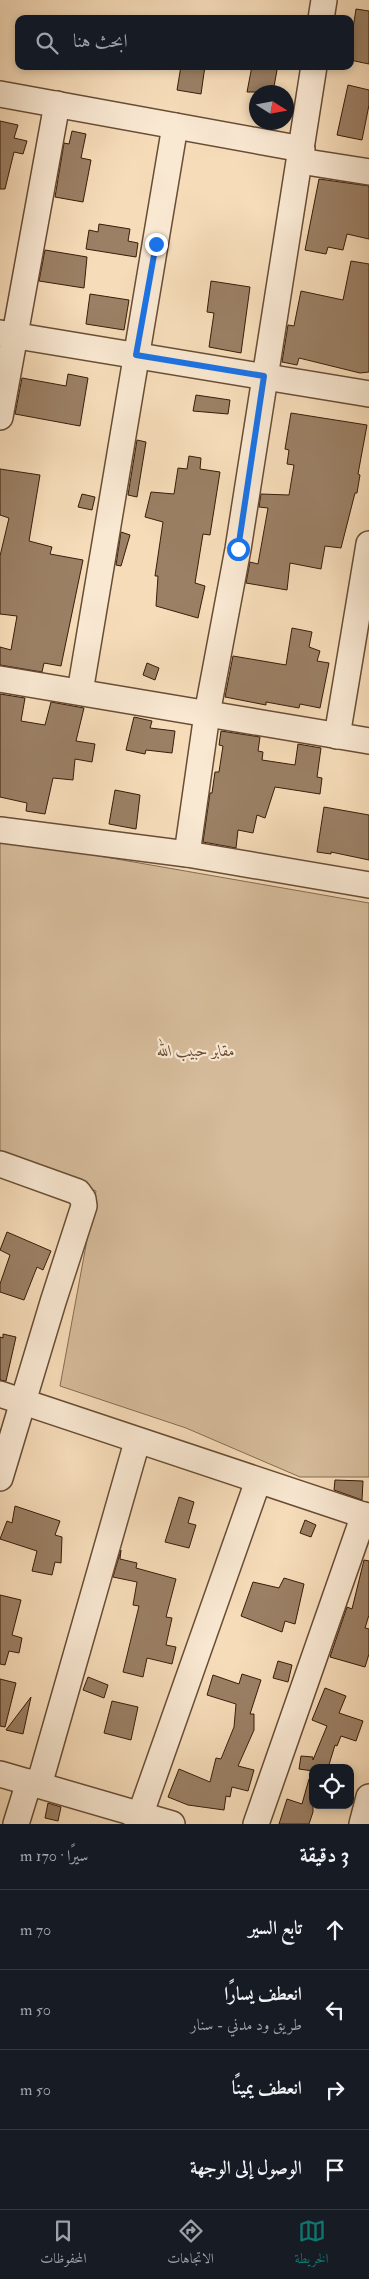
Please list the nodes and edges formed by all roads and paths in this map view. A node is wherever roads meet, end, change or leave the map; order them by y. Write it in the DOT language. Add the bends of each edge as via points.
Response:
graph roads {
  1 [pos="324,0"];
  2 [pos="322,15"];
  3 [pos="313,70"];
  4 [pos="0,94"];
  5 [pos="57,104"];
  6 [pos="175,126"];
  7 [pos="301,155"];
  8 [pos="369,172"];
  9 [pos="7,334"];
  10 [pos="136,355"];
  11 [pos="264,376"];
  12 [pos="369,394"];
  13 [pos="0,417"];
  14 [pos="369,544"];
  15 [pos="0,679"];
  16 [pos="80,692"];
  17 [pos="207,714"];
  18 [pos="337,736"];
  19 [pos="369,741"];
  20 [pos="0,830"];
  21 [pos="187,854"];
  22 [pos="369,885"];
  23 [pos="0,1164"];
  24 [pos="11,1398"];
  25 [pos="137,1442"];
  26 [pos="0,1478"];
  27 [pos="258,1481"];
  28 [pos="366,1516"];
  29 [pos="0,1774"];
  30 [pos="34,1783"];
  31 [pos="369,1797"];
  32 [pos="139,1819"];
  33 [pos="16,1824"];
  34 [pos="172,1824"];
  35 [pos="256,1824"];
  36 [pos="362,1824"];
  1 -- 2 [label="street"];
  3 -- 7 [label="street"];
  4 -- 5 [label="street"];
  5 -- 6 [label="street"];
  5 -- 9 [label="street"];
  6 -- 7 [label="street"];
  6 -- 10 [label="street"];
  7 -- 8 [label="street"];
  7 -- 11 [label="street"];
  9 -- 10 [label="street"];
  9 -- 13 [label="street"];
  10 -- 11 [label="street"];
  10 -- 16 [label="street"];
  11 -- 12 [label="street"];
  11 -- 17 [label="street" via="238,549"];
  14 -- 18 [label="street"];
  15 -- 16 [label="street"];
  16 -- 17 [label="street"];
  17 -- 18 [label="street"];
  17 -- 21 [label="street"];
  18 -- 19 [label="street"];
  20 -- 21 [label="street"];
  21 -- 22 [label="street"];
  23 -- 24 [label="street" via="78,1192 84,1200"];
  24 -- 25 [label="street"];
  24 -- 26 [label="street"];
  25 -- 27 [label="street"];
  25 -- 30 [label="street"];
  27 -- 28 [label="street"];
  27 -- 32 [label="street"];
  28 -- 35 [label="street"];
  29 -- 30 [label="street"];
  30 -- 32 [label="street"];
  30 -- 33 [label="street"];
  31 -- 36 [label="street"];
  32 -- 34 [label="street"];
}
